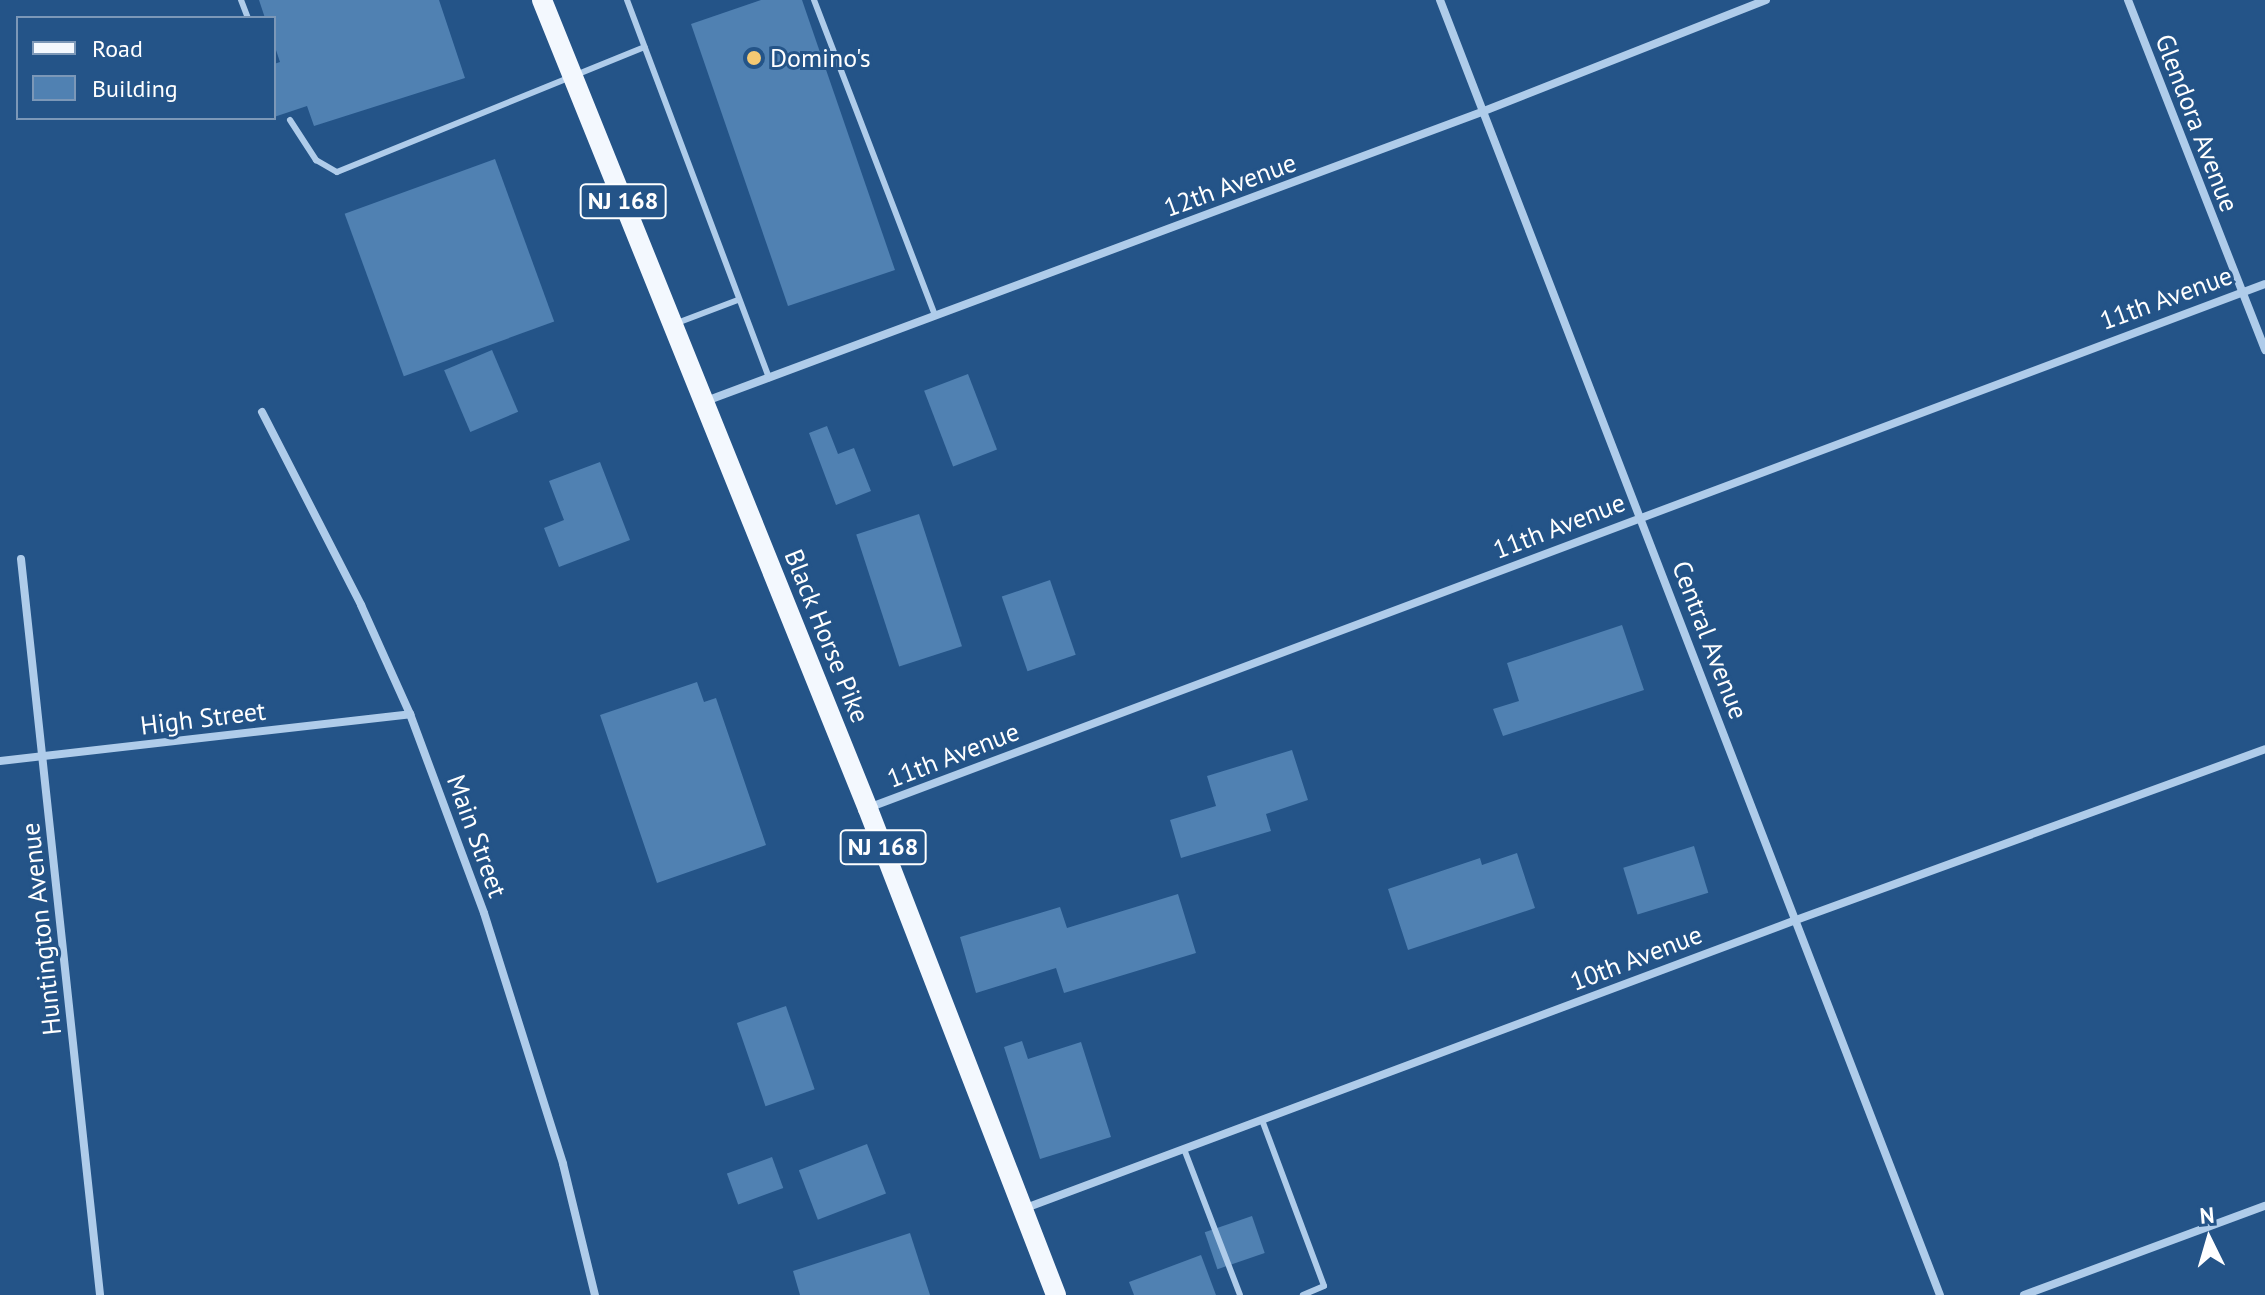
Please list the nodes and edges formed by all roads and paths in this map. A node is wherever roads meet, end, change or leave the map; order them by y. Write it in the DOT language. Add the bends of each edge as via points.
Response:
graph roads {
  1 [pos="627,0"];
  2 [pos="814,0"];
  3 [pos="1440,0"];
  4 [pos="1766,0"];
  5 [pos="2128,0"];
  6 [pos="547,1"];
  7 [pos="645,47"];
  8 [pos="572,75"];
  9 [pos="1484,111"];
  10 [pos="290,120"];
  11 [pos="2265,284"];
  12 [pos="2242,291"];
  13 [pos="738,300"];
  14 [pos="935,315"];
  15 [pos="674,324"];
  16 [pos="2265,350"];
  17 [pos="769,378"];
  18 [pos="705,402"];
  19 [pos="262,412"];
  20 [pos="1642,516"];
  21 [pos="21,559"];
  22 [pos="410,714"];
  23 [pos="2265,749"];
  24 [pos="43,756"];
  25 [pos="0,761"];
  26 [pos="868,809"];
  27 [pos="1796,920"];
  28 [pos="1262,1120"];
  29 [pos="1184,1149"];
  30 [pos="2265,1206"];
  31 [pos="1023,1210"];
  32 [pos="100,1295"];
  33 [pos="595,1295"];
  34 [pos="1056,1295"];
  35 [pos="1240,1295"];
  36 [pos="1303,1295"];
  37 [pos="1940,1295"];
  38 [pos="2024,1295"];
  1 -- 7 [label="lane"];
  2 -- 14 [label="lane"];
  3 -- 9 [label="street, Central Avenue"];
  4 -- 9 [label="street, 12th Avenue"];
  5 -- 12 [label="street, Glendora Avenue"];
  6 -- 8 [label="main road, Black Horse Pike / NJ 168"];
  7 -- 8 [label="lane"];
  7 -- 13 [label="lane"];
  8 -- 10 [label="lane" via="337,172 316,160"];
  8 -- 15 [label="main road, Black Horse Pike / NJ 168"];
  9 -- 14 [label="street, 12th Avenue"];
  9 -- 20 [label="street, Central Avenue"];
  11 -- 12 [label="street, 11th Avenue"];
  12 -- 16 [label="street, Glendora Avenue"];
  12 -- 20 [label="street, 11th Avenue"];
  13 -- 15 [label="lane"];
  13 -- 17 [label="lane"];
  14 -- 17 [label="street, 12th Avenue"];
  15 -- 18 [label="main road, Black Horse Pike / NJ 168"];
  17 -- 18 [label="street, 12th Avenue"];
  18 -- 26 [label="main road, Black Horse Pike / NJ 168"];
  19 -- 22 [label="street, Main Street"];
  20 -- 26 [label="street, 11th Avenue"];
  20 -- 27 [label="street, Central Avenue"];
  21 -- 24 [label="street, Huntington Avenue"];
  22 -- 24 [label="street, High Street"];
  22 -- 33 [label="street, Main Street" via="484,913 563,1164"];
  23 -- 27 [label="street, 10th Avenue"];
  24 -- 25 [label="street, High Street"];
  24 -- 32 [label="street, Huntington Avenue"];
  26 -- 31 [label="main road, Black Horse Pike / NJ 168"];
  27 -- 28 [label="street, 10th Avenue"];
  27 -- 37 [label="street, Central Avenue"];
  28 -- 29 [label="street, 10th Avenue"];
  28 -- 36 [label="lane" via="1324,1286"];
  29 -- 31 [label="street, 10th Avenue"];
  29 -- 35 [label="lane"];
  30 -- 38 [label="street"];
  31 -- 34 [label="main road, Black Horse Pike / NJ 168"];
}
